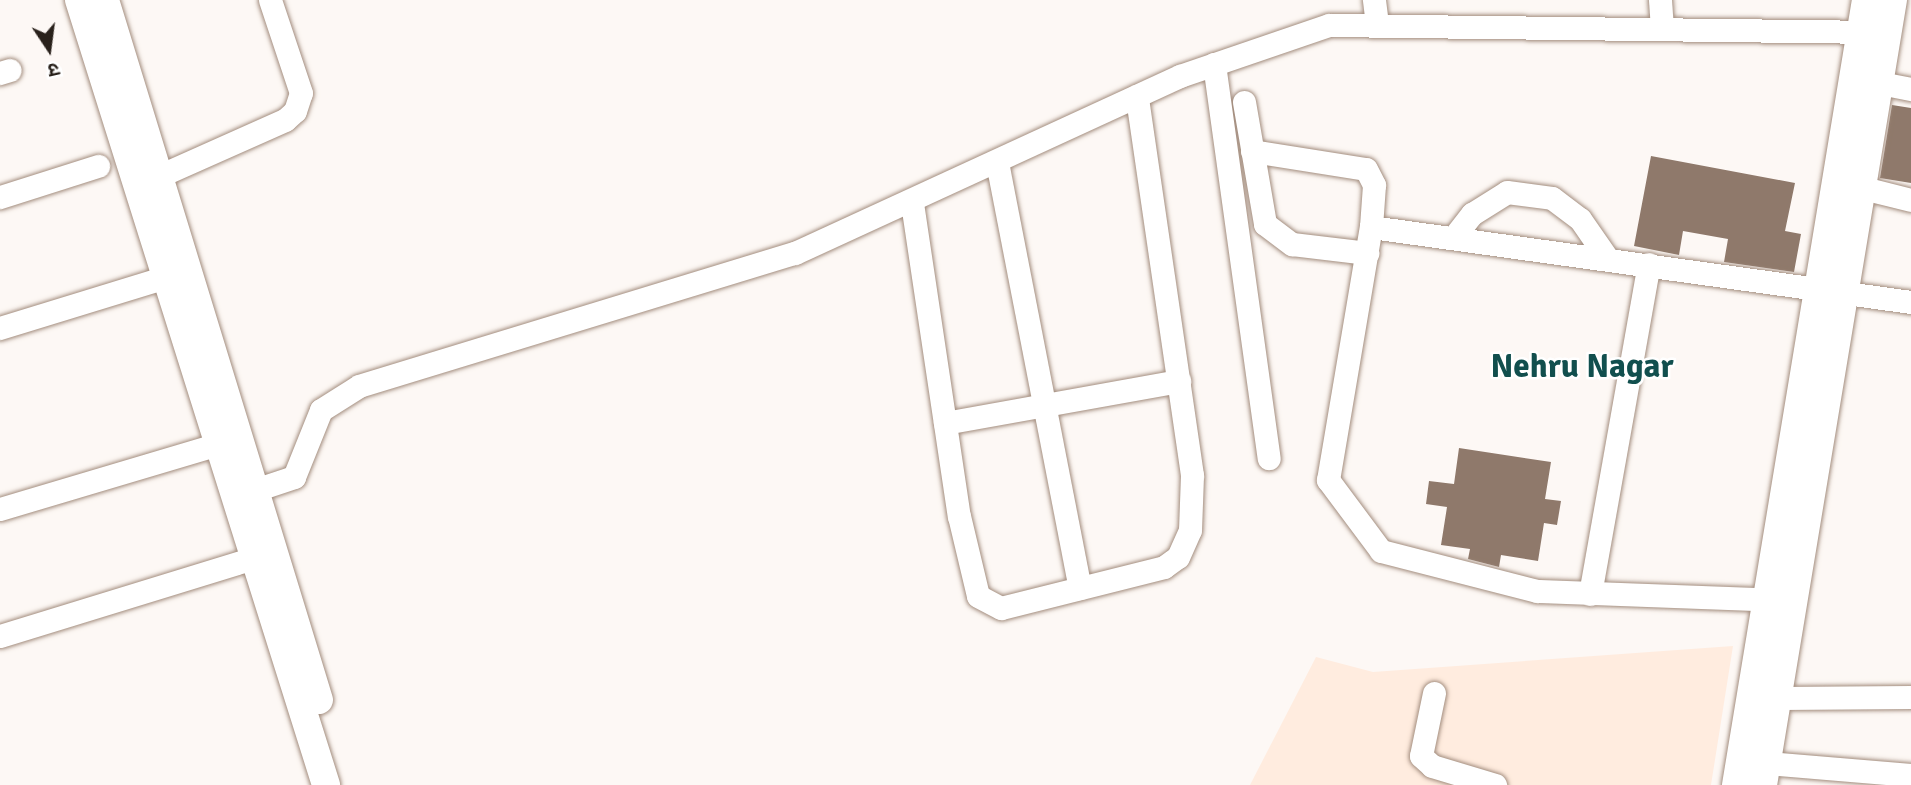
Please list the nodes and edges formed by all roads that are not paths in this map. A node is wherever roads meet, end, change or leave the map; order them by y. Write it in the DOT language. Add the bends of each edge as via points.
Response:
graph roads {
  1 [pos="79,0"];
  2 [pos="105,0"];
  3 [pos="270,0"];
  4 [pos="1374,0"];
  5 [pos="1660,0"];
  6 [pos="1866,0"];
  7 [pos="1893,0"];
  8 [pos="1377,25"];
  9 [pos="1662,28"];
  10 [pos="1873,32"];
  11 [pos="1214,64"];
  12 [pos="1880,83"];
  13 [pos="1911,89"];
  14 [pos="1137,96"];
  15 [pos="1244,102"];
  16 [pos="1252,151"];
  17 [pos="998,162"];
  18 [pos="98,166"];
  19 [pos="159,176"];
  20 [pos="1863,188"];
  21 [pos="0,197"];
  22 [pos="1911,200"];
  23 [pos="912,203"];
  24 [pos="1371,227"];
  25 [pos="1453,238"];
  26 [pos="1367,253"];
  27 [pos="1607,258"];
  28 [pos="1648,264"];
  29 [pos="166,276"];
  30 [pos="1819,286"];
  31 [pos="1847,289"];
  32 [pos="1911,302"];
  33 [pos="0,328"];
  34 [pos="1179,382"];
  35 [pos="1044,405"];
  36 [pos="945,423"];
  37 [pos="218,444"];
  38 [pos="1269,458"];
  39 [pos="245,494"];
  40 [pos="0,509"];
  41 [pos="254,558"];
  42 [pos="1080,588"];
  43 [pos="1590,594"];
  44 [pos="1782,600"];
  45 [pos="0,636"];
  46 [pos="1434,693"];
  47 [pos="1911,696"];
  48 [pos="1780,698"];
  49 [pos="1765,774"];
  50 [pos="1911,775"];
  51 [pos="326,785"];
  52 [pos="344,785"];
  53 [pos="1495,785"];
  54 [pos="1736,785"];
  1 -- 29 [label="main road"];
  2 -- 19 [label="main road"];
  3 -- 19 [label="street" via="301,93 295,111"];
  4 -- 8 [label="street"];
  5 -- 9 [label="street"];
  6 -- 10 [label="main road"];
  7 -- 10 [label="main road"];
  8 -- 9 [label="street"];
  8 -- 11 [label="street" via="1329,25"];
  9 -- 10 [label="street"];
  10 -- 12 [label="main road"];
  10 -- 30 [label="main road"];
  11 -- 14 [label="street"];
  11 -- 38 [label="street"];
  12 -- 13 [label="street"];
  12 -- 20 [label="main road"];
  14 -- 17 [label="street"];
  14 -- 34 [label="street"];
  15 -- 16 [label="street"];
  16 -- 24 [label="street" via="1366,169 1374,185"];
  16 -- 26 [label="street" via="1265,224 1292,244"];
  17 -- 23 [label="street"];
  17 -- 35 [label="street"];
  18 -- 21 [label="street"];
  19 -- 39 [label="main road"];
  20 -- 22 [label="street"];
  20 -- 31 [label="main road"];
  23 -- 36 [label="street"];
  23 -- 39 [label="street" via="795,253 359,386 321,410 300,471"];
  24 -- 25 [label="street"];
  24 -- 26 [label="street"];
  25 -- 27 [label="street"];
  25 -- 27 [label="street" via="1472,214 1507,192 1552,198 1580,219"];
  26 -- 43 [label="street" via="1328,480 1381,551 1538,591"];
  27 -- 28 [label="street"];
  28 -- 30 [label="street"];
  28 -- 43 [label="street"];
  29 -- 33 [label="street"];
  29 -- 37 [label="main road"];
  30 -- 31 [label="street"];
  30 -- 44 [label="main road"];
  31 -- 32 [label="street"];
  31 -- 44 [label="main road"];
  34 -- 35 [label="street"];
  34 -- 42 [label="street" via="1192,475 1185,546 1164,567"];
  35 -- 36 [label="street"];
  35 -- 42 [label="street"];
  36 -- 42 [label="street" via="978,596 1001,608"];
  37 -- 39 [label="main road"];
  37 -- 40 [label="street"];
  39 -- 41 [label="main road"];
  39 -- 52 [label="main road"];
  41 -- 45 [label="street"];
  41 -- 51 [label="main road"];
  43 -- 44 [label="street"];
  44 -- 48 [label="main road"];
  44 -- 54 [label="main road"];
  46 -- 53 [label="street" via="1422,756 1432,766"];
  47 -- 48 [label="street"];
  48 -- 49 [label="main road"];
  49 -- 50 [label="street"];
}
